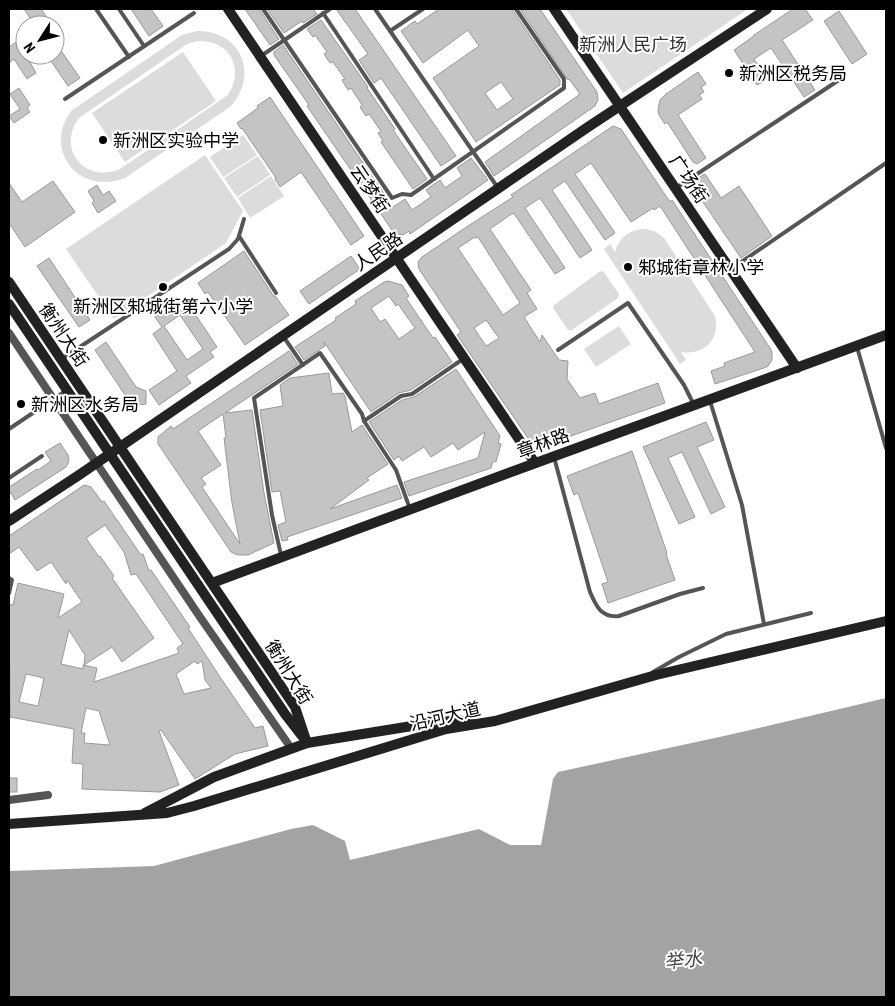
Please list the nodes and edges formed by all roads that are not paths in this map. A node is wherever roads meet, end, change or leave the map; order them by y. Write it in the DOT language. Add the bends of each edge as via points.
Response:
graph roads {
  1 [pos="96,9"];
  2 [pos="119,9"];
  3 [pos="228,9"];
  4 [pos="264,9"];
  5 [pos="330,9"];
  6 [pos="375,9"];
  7 [pos="423,9"];
  8 [pos="516,9"];
  9 [pos="554,9"];
  10 [pos="767,9"];
  11 [pos="194,13"];
  12 [pos="323,14"];
  13 [pos="390,31"];
  14 [pos="285,40"];
  15 [pos="144,46"];
  16 [pos="128,56"];
  17 [pos="261,56"];
  18 [pos="839,80"];
  19 [pos="65,99"];
  20 [pos="620,106"];
  21 [pos="473,152"];
  22 [pos="886,164"];
  23 [pos="434,179"];
  24 [pos="498,188"];
  25 [pos="676,188"];
  26 [pos="244,219"];
  27 [pos="239,236"];
  28 [pos="396,258"];
  29 [pos="731,269"];
  30 [pos="9,282"];
  31 [pos="276,293"];
  32 [pos="9,304"];
  33 [pos="9,333"];
  34 [pos="886,335"];
  35 [pos="282,336"];
  36 [pos="857,346"];
  37 [pos="558,350"];
  38 [pos="465,358"];
  39 [pos="61,360"];
  40 [pos="303,365"];
  41 [pos="797,368"];
  42 [pos="67,390"];
  43 [pos="53,399"];
  44 [pos="709,400"];
  45 [pos="694,405"];
  46 [pos="364,421"];
  47 [pos="9,429"];
  48 [pos="120,447"];
  49 [pos="886,448"];
  50 [pos="110,454"];
  51 [pos="42,456"];
  52 [pos="554,456"];
  53 [pos="96,463"];
  54 [pos="535,463"];
  55 [pos="9,478"];
  56 [pos="410,509"];
  57 [pos="9,521"];
  58 [pos="281,557"];
  59 [pos="9,578"];
  60 [pos="212,583"];
  61 [pos="703,588"];
  62 [pos="9,593"];
  63 [pos="811,613"];
  64 [pos="886,621"];
  65 [pos="764,624"];
  66 [pos="646,678"];
  67 [pos="477,724"];
  68 [pos="307,743"];
  69 [pos="290,748"];
  70 [pos="48,795"];
  71 [pos="9,800"];
  72 [pos="142,815"];
  73 [pos="9,824"];
  1 -- 16 [label="lane"];
  2 -- 15 [label="lane"];
  3 -- 17 [label="street, 云梦街"];
  4 -- 14 [label="lane"];
  5 -- 12 [label="lane"];
  6 -- 13 [label="lane"];
  7 -- 13 [label="lane"];
  8 -- 21 [label="lane" via="564,79 564,88"];
  9 -- 20 [label="street, 广场街"];
  10 -- 20 [label="street, 人民路"];
  11 -- 15 [label="lane"];
  12 -- 14 [label="lane"];
  12 -- 23 [label="lane"];
  13 -- 21 [label="lane"];
  14 -- 17 [label="lane"];
  14 -- 23 [label="lane" via="392,198 411,194"];
  15 -- 16 [label="lane"];
  16 -- 19 [label="lane"];
  17 -- 28 [label="street, 云梦街"];
  18 -- 25 [label="lane"];
  20 -- 24 [label="street, 人民路"];
  20 -- 25 [label="street, 广场街"];
  21 -- 23 [label="lane"];
  21 -- 24 [label="lane"];
  22 -- 29 [label="lane"];
  24 -- 28 [label="street, 人民路"];
  25 -- 29 [label="street, 广场街"];
  26 -- 27 [label="lane"];
  27 -- 31 [label="lane"];
  27 -- 39 [label="lane" via="229,249"];
  28 -- 35 [label="street, 人民路"];
  28 -- 38 [label="street, 云梦街"];
  29 -- 41 [label="street, 广场街"];
  30 -- 39 [label="street, 衡州大街"];
  32 -- 42 [label="street, 衡州大街"];
  33 -- 43 [label="street"];
  34 -- 36 [label="street, 章林路"];
  35 -- 40 [label="lane"];
  35 -- 48 [label="street, 人民路"];
  36 -- 41 [label="street, 章林路"];
  36 -- 49 [label="lane"];
  37 -- 45 [label="lane" via="628,303"];
  38 -- 46 [label="lane"];
  38 -- 54 [label="street, 云梦街"];
  39 -- 48 [label="street, 衡州大街"];
  40 -- 46 [label="lane" via="320,353"];
  40 -- 58 [label="lane" via="254,398"];
  41 -- 44 [label="street, 章林路"];
  42 -- 43 [label="lane"];
  42 -- 50 [label="street, 衡州大街"];
  43 -- 47 [label="lane"];
  43 -- 53 [label="street"];
  44 -- 45 [label="street, 章林路"];
  44 -- 65 [label="lane" via="742,505"];
  45 -- 52 [label="street, 章林路"];
  46 -- 56 [label="lane" via="396,470"];
  48 -- 50 [label="street, 人民路"];
  48 -- 60 [label="street, 衡州大街"];
  50 -- 53 [label="street, 人民路"];
  50 -- 68 [label="street, 衡州大街"];
  51 -- 55 [label="lane"];
  52 -- 54 [label="street, 章林路"];
  52 -- 61 [label="lane" via="590,592 600,611 609,616 619,616"];
  53 -- 57 [label="street, 人民路"];
  53 -- 69 [label="street"];
  54 -- 56 [label="street, 章林路"];
  56 -- 58 [label="street, 章林路"];
  58 -- 60 [label="street, 章林路"];
  59 -- 62 [label="lane" via="12,580"];
  60 -- 68 [label="street, 衡州大街" via="295,707"];
  63 -- 65 [label="lane"];
  64 -- 66 [label="street, 沿河大道"];
  65 -- 66 [label="lane" via="726,634 659,667"];
  66 -- 67 [label="street, 沿河大道"];
  67 -- 68 [label="street" via="458,720"];
  67 -- 72 [label="street, 沿河大道" via="446,729 194,806"];
  68 -- 69 [label="street"];
  69 -- 72 [label="street" via="214,777"];
  70 -- 71 [label="street"];
  72 -- 73 [label="street, 沿河大道"];
}
